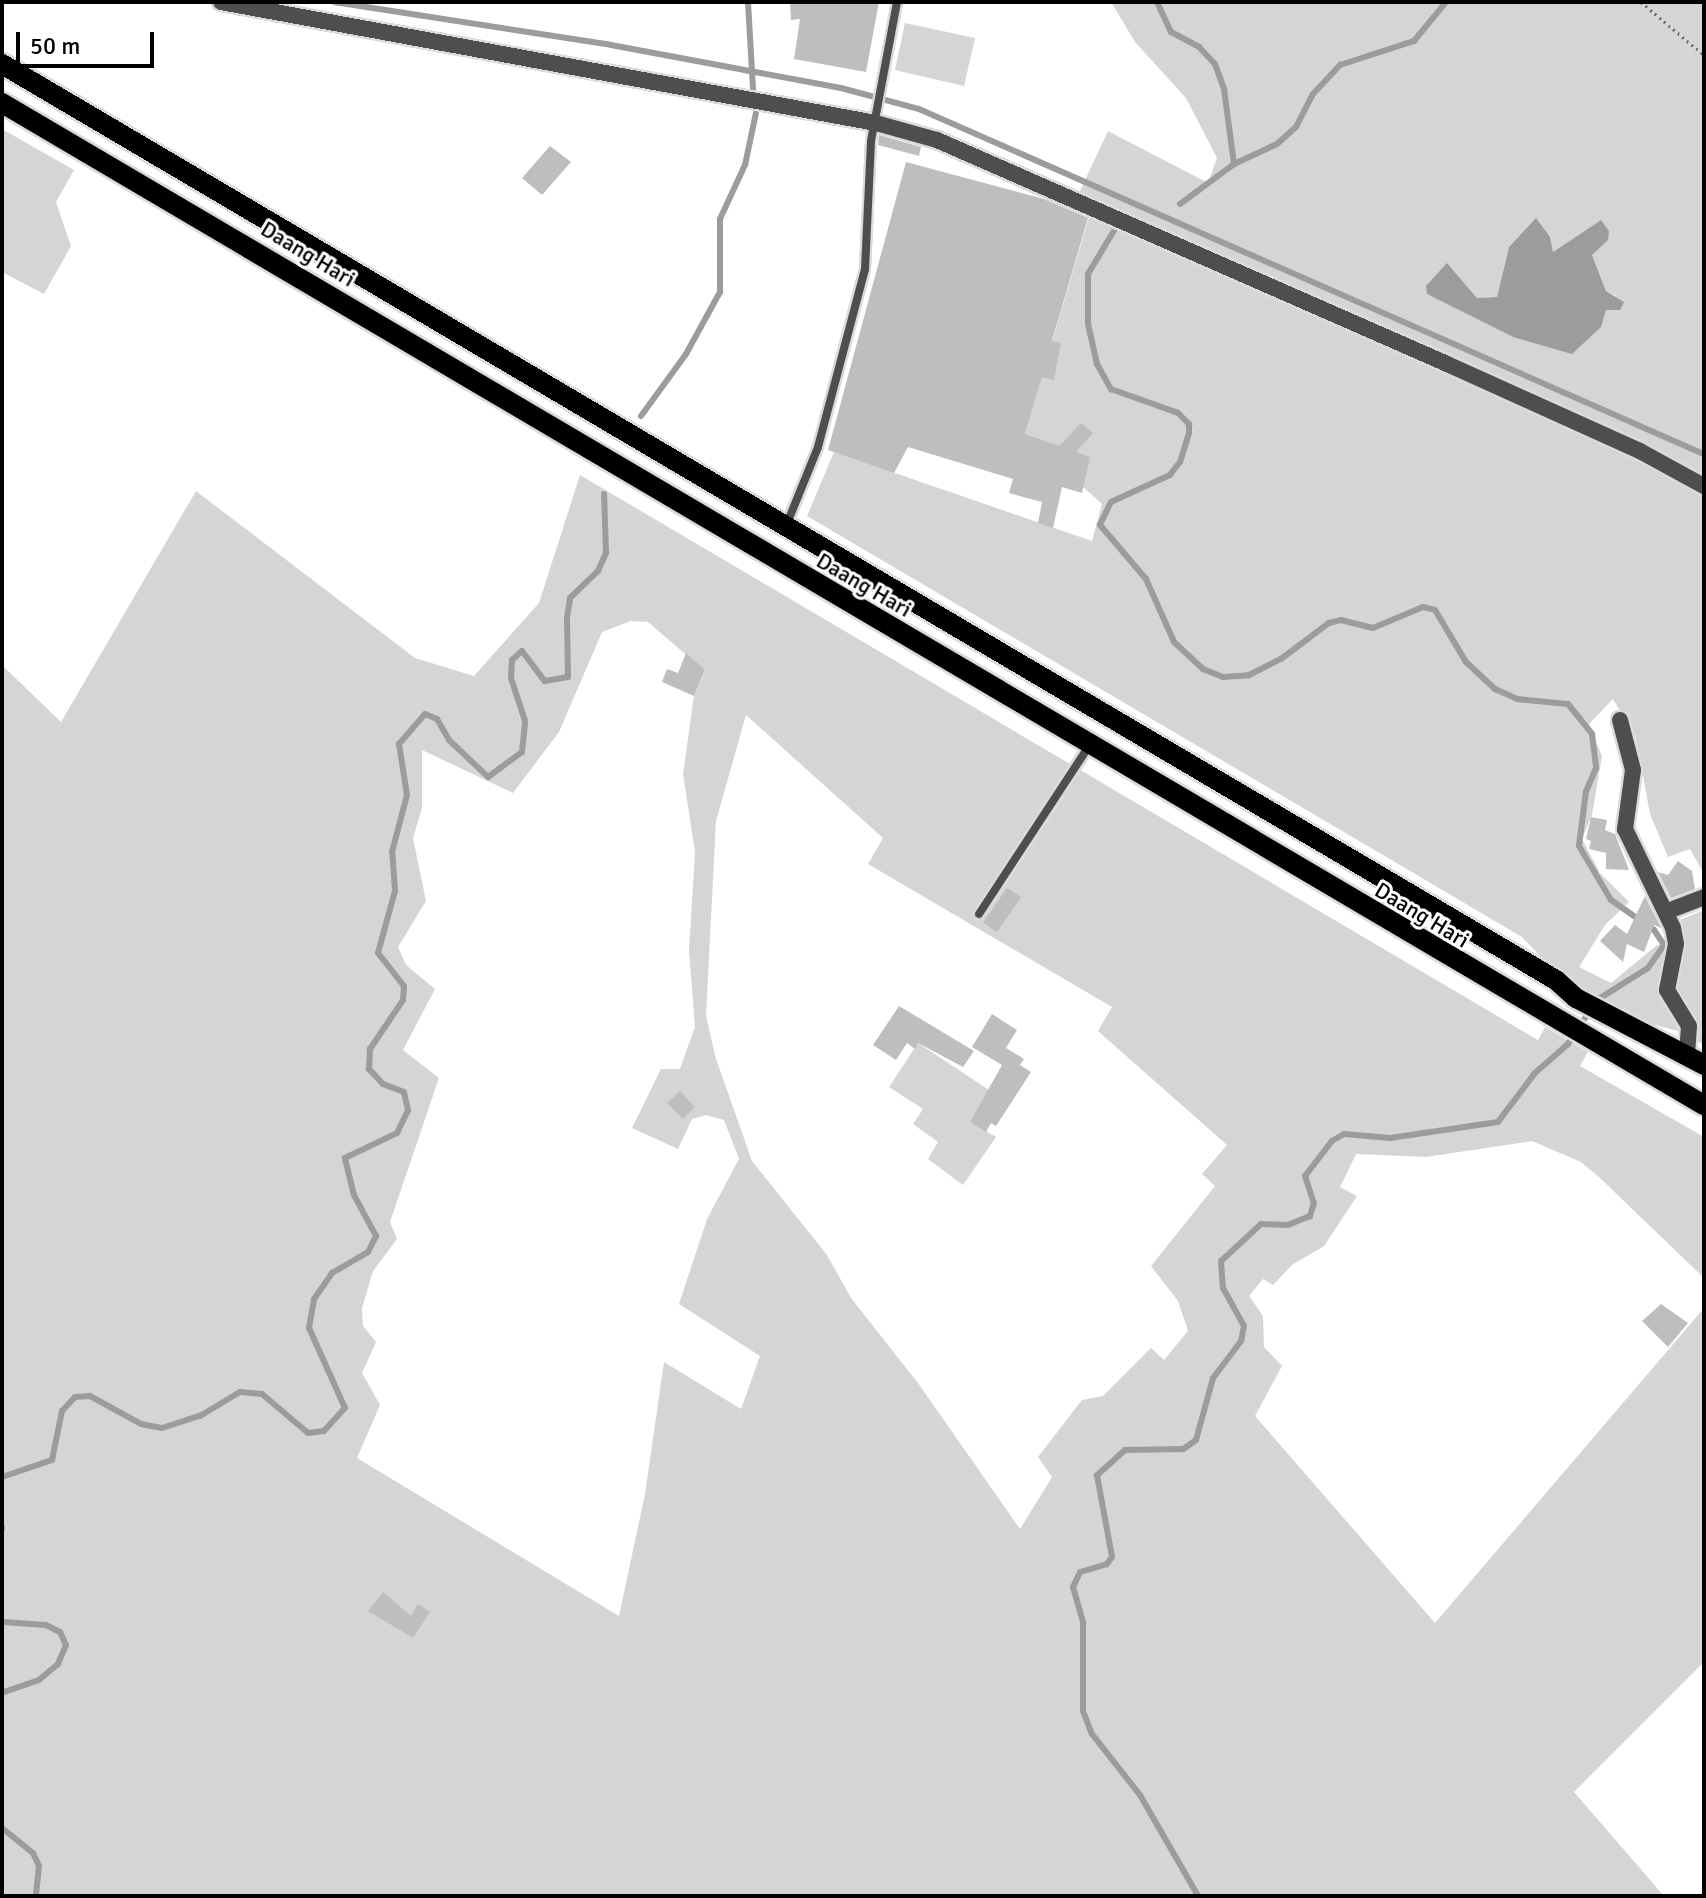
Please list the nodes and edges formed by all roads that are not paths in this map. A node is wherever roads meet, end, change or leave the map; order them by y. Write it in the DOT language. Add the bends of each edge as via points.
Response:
graph roads {
  1 [pos="221,2"];
  2 [pos="897,2"];
  3 [pos="2,64"];
  4 [pos="2,103"];
  5 [pos="878,115"];
  6 [pos="1704,486"];
  7 [pos="786,526"];
  8 [pos="1080,701"];
  9 [pos="1620,720"];
  10 [pos="1064,730"];
  11 [pos="1089,746"];
  12 [pos="1704,897"];
  13 [pos="1668,911"];
  14 [pos="979,914"];
  15 [pos="1696,1061"];
  16 [pos="1704,1105"];
  1 -- 5 [label="street"];
  2 -- 5 [label="lane"];
  3 -- 7 [label="main road, Daang Hari"];
  4 -- 10 [label="main road, Daang Hari"];
  5 -- 6 [label="street" via="1092,204 1640,451"];
  5 -- 7 [label="lane" via="865,269 818,447"];
  7 -- 8 [label="main road, Daang Hari"];
  8 -- 10 [label="main road"];
  8 -- 15 [label="main road, Daang Hari" via="1556,980 1576,998"];
  9 -- 13 [label="street" via="1633,770 1625,829"];
  10 -- 11 [label="main road, Daang Hari"];
  11 -- 14 [label="lane"];
  11 -- 16 [label="main road, Daang Hari"];
  12 -- 13 [label="street"];
  13 -- 15 [label="street" via="1676,944 1667,990 1689,1026"];
}
